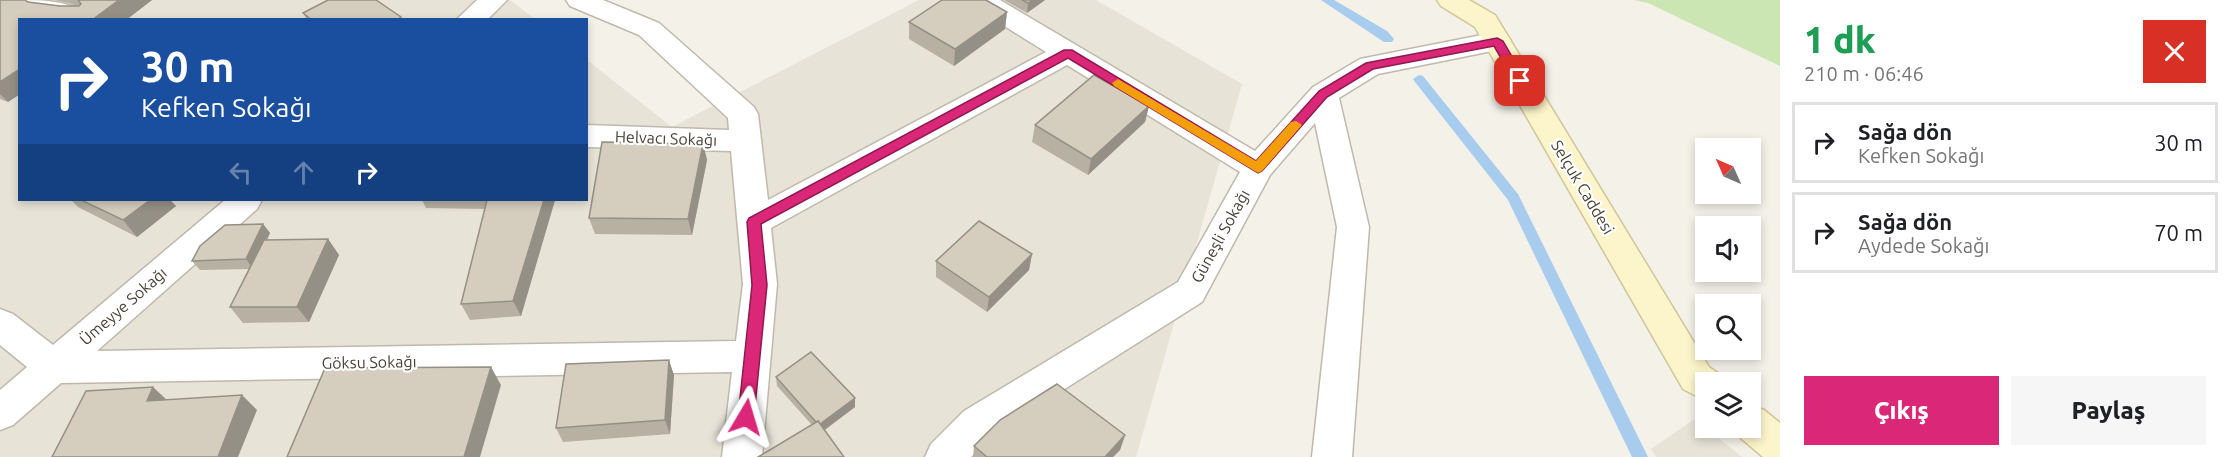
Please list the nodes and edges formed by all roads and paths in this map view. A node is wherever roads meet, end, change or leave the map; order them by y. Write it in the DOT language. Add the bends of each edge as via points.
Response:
graph roads {
  1 [pos="32,0"];
  2 [pos="494,0"];
  3 [pos="579,0"];
  4 [pos="981,0"];
  5 [pos="1450,0"];
  6 [pos="73,18"];
  7 [pos="471,18"];
  8 [pos="1497,41"];
  9 [pos="1068,52"];
  10 [pos="1323,94"];
  11 [pos="588,136"];
  12 [pos="746,141"];
  13 [pos="1258,168"];
  14 [pos="245,201"];
  15 [pos="754,222"];
  16 [pos="0,324"];
  17 [pos="753,356"];
  18 [pos="53,367"];
  19 [pos="1695,376"];
  20 [pos="0,413"];
  21 [pos="1761,431"];
  22 [pos="1780,447"];
  23 [pos="742,457"];
  24 [pos="945,457"];
  25 [pos="1332,457"];
  1 -- 6 [label="street"];
  2 -- 7 [label="street"];
  3 -- 12 [label="street" via="649,29 743,114"];
  4 -- 9 [label="street"];
  5 -- 8 [label="street, Selçuk Caddesi" via="1485,21"];
  8 -- 10 [label="street, Güneşli Sokağı" via="1370,66"];
  8 -- 19 [label="street, Selçuk Caddesi"];
  9 -- 13 [label="street"];
  9 -- 15 [label="street"];
  10 -- 13 [label="street, Güneşli Sokağı"];
  10 -- 25 [label="street" via="1353,227"];
  11 -- 12 [label="street, Helvacı Sokağı"];
  12 -- 15 [label="street"];
  13 -- 24 [label="street, Güneşli Sokağı" via="1190,292 978,423"];
  14 -- 18 [label="street, Ümeyye Sokağı"];
  15 -- 17 [label="street" via="760,285"];
  16 -- 18 [label="street"];
  17 -- 18 [label="street, Göksu Sokağı"];
  17 -- 23 [label="street"];
  18 -- 20 [label="street, Ümeyye Sokağı"];
  21 -- 22 [label="street"];
}
